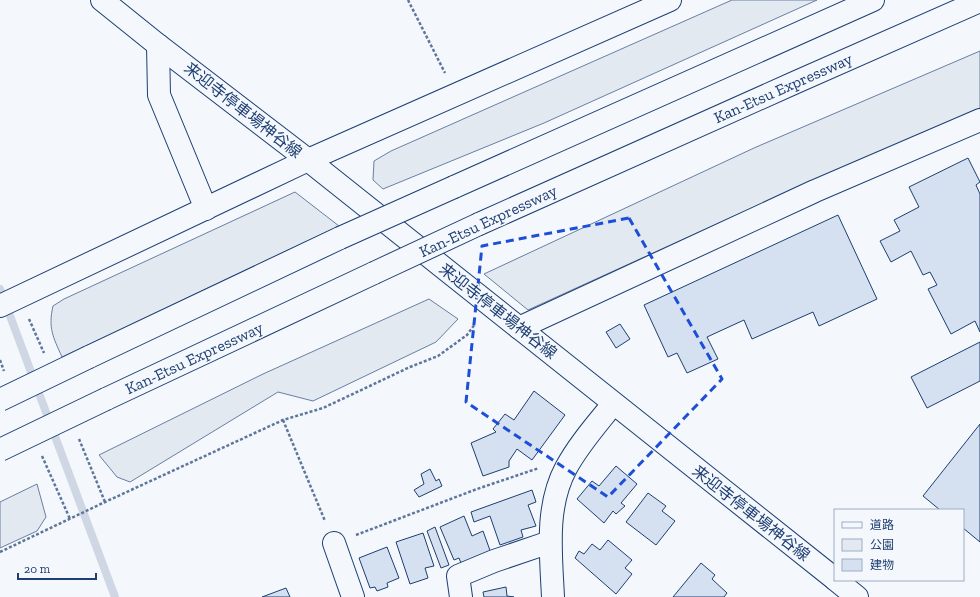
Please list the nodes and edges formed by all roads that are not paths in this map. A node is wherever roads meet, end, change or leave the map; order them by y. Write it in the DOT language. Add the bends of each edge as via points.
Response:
graph roads {
  1 [pos="102,0"];
  2 [pos="670,0"];
  3 [pos="873,0"];
  4 [pos="980,1"];
  5 [pos="158,45"];
  6 [pos="980,120"];
  7 [pos="308,160"];
  8 [pos="206,209"];
  9 [pos="0,306"];
  10 [pos="519,328"];
  11 [pos="0,400"];
  12 [pos="613,404"];
  13 [pos="0,450"];
  14 [pos="550,542"];
  15 [pos="334,543"];
  16 [pos="834,579"];
  17 [pos="836,581"];
  18 [pos="353,597"];
  19 [pos="461,597"];
  20 [pos="554,597"];
  21 [pos="857,597"];
  1 -- 5 [label="main road, 来迎寺停車場神谷線"];
  2 -- 7 [label="main road"];
  3 -- 11 [label="main road, bridge" via="340,238"];
  4 -- 13 [label="main road, Kan-Etsu Expressway, bridge" via="480,224"];
  5 -- 7 [label="main road, 来迎寺停車場神谷線"];
  5 -- 8 [label="main road" via="159,95"];
  6 -- 10 [label="main road" via="815,191"];
  7 -- 8 [label="main road"];
  7 -- 10 [label="main road, 来迎寺停車場神谷線"];
  8 -- 9 [label="main road"];
  10 -- 12 [label="main road, 来迎寺停車場神谷線"];
  12 -- 14 [label="main road" via="566,468 555,499"];
  12 -- 16 [label="main road, 来迎寺停車場神谷線"];
  14 -- 19 [label="main road" via="458,576"];
  14 -- 20 [label="main road"];
  15 -- 18 [label="main road"];
  17 -- 21 [label="main road, 来迎寺停車場神谷線"];
}
